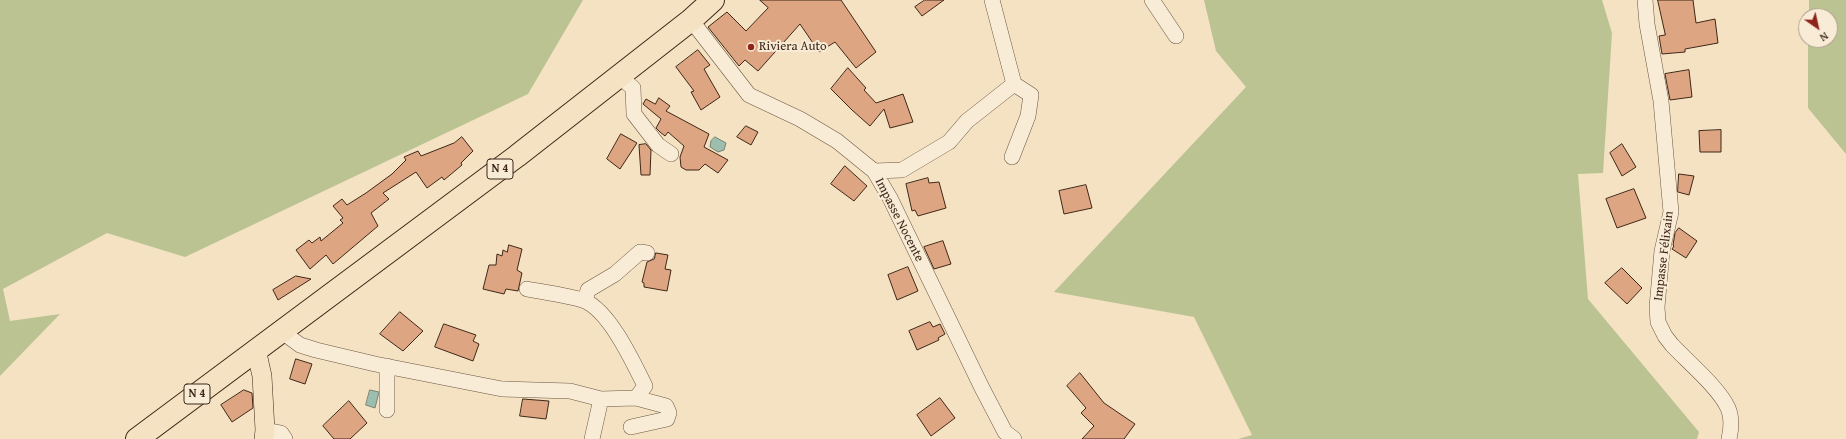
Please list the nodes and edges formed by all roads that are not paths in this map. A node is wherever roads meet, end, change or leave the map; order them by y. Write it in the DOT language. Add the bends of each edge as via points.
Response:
graph roads {
  1 [pos="713,0"];
  2 [pos="992,0"];
  3 [pos="1152,0"];
  4 [pos="1645,0"];
  5 [pos="691,20"];
  6 [pos="1176,36"];
  7 [pos="619,76"];
  8 [pos="1014,84"];
  9 [pos="671,154"];
  10 [pos="1012,157"];
  11 [pos="874,171"];
  12 [pos="647,253"];
  13 [pos="527,289"];
  14 [pos="585,301"];
  15 [pos="282,331"];
  16 [pos="256,349"];
  17 [pos="386,366"];
  18 [pos="636,398"];
  19 [pos="601,399"];
  20 [pos="387,410"];
  21 [pos="631,427"];
  22 [pos="264,435"];
  23 [pos="137,439"];
  24 [pos="285,439"];
  25 [pos="592,439"];
  26 [pos="1014,439"];
  27 [pos="1729,439"];
  1 -- 5 [label="highway, N 4"];
  2 -- 8 [label="street"];
  3 -- 6 [label="street"];
  4 -- 27 [label="street, Impasse Félixain" via="1661,101 1671,212 1662,250 1658,322 1672,345 1720,394 1728,409"];
  5 -- 7 [label="highway, N 4"];
  5 -- 11 [label="street, Impasse Nocente" via="749,95 800,119 837,141"];
  7 -- 9 [label="street" via="633,88 634,114 658,145"];
  7 -- 15 [label="highway, N 4" via="511,161"];
  8 -- 10 [label="street" via="1031,96 1028,116"];
  8 -- 11 [label="street" via="967,121 949,142 902,170"];
  11 -- 26 [label="street, Impasse Nocente" via="890,198 982,388 1005,432"];
  12 -- 14 [label="street" via="640,252 614,274 588,290"];
  13 -- 14 [label="street"];
  14 -- 18 [label="street" via="602,312 636,368 645,386"];
  15 -- 16 [label="highway, N 4"];
  15 -- 17 [label="street" via="300,345"];
  16 -- 22 [label="main road" via="262,376"];
  16 -- 23 [label="highway, N 4"];
  17 -- 19 [label="street" via="502,389 570,391"];
  17 -- 20 [label="street"];
  18 -- 19 [label="street"];
  18 -- 21 [label="street" via="666,406 670,413 667,419"];
  19 -- 25 [label="street"];
  22 -- 24 [label="street" via="281,433"];
}
